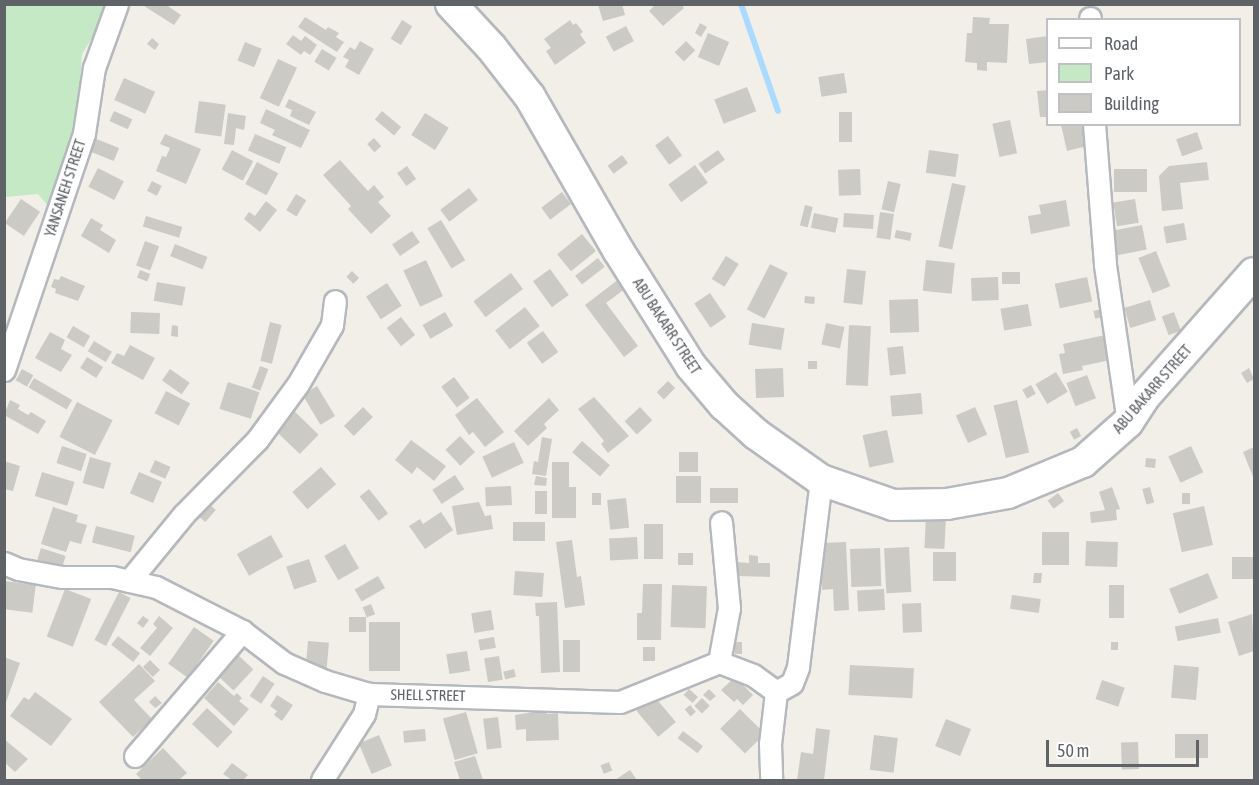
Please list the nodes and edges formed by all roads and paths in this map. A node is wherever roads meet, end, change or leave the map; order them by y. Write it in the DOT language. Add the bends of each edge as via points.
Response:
graph roads {
  1 [pos="117,4"];
  2 [pos="451,4"];
  3 [pos="1094,126"];
  4 [pos="1254,273"];
  5 [pos="334,301"];
  6 [pos="4,370"];
  7 [pos="1128,422"];
  8 [pos="821,480"];
  9 [pos="721,522"];
  10 [pos="4,562"];
  11 [pos="129,581"];
  12 [pos="242,631"];
  13 [pos="719,662"];
  14 [pos="776,692"];
  15 [pos="369,694"];
  16 [pos="135,756"];
  17 [pos="322,780"];
  18 [pos="771,780"];
  1 -- 6 [label="street, YANSANEH STREET" via="94,68 84,133"];
  2 -- 8 [label="street, ABU BAKARR STREET" via="530,97 618,250 691,366 724,405 756,434"];
  3 -- 7 [label="street" via="1105,265"];
  4 -- 7 [label="street, ABU BAKARR STREET" via="1145,396"];
  5 -- 11 [label="street" via="332,325 298,384 257,440 184,514"];
  7 -- 8 [label="street, ABU BAKARR STREET" via="1083,462 1008,493 957,502 893,505"];
  8 -- 14 [label="street" via="798,667 792,683"];
  9 -- 13 [label="street" via="729,608"];
  10 -- 11 [label="street, SHELL STREET" via="62,577"];
  11 -- 12 [label="street, SHELL STREET" via="156,587"];
  12 -- 15 [label="street, SHELL STREET" via="284,663"];
  12 -- 16 [label="street"];
  13 -- 14 [label="street" via="753,675"];
  13 -- 15 [label="street, SHELL STREET" via="620,702"];
  14 -- 18 [label="street" via="770,744"];
  15 -- 17 [label="street" via="364,714"];
}
